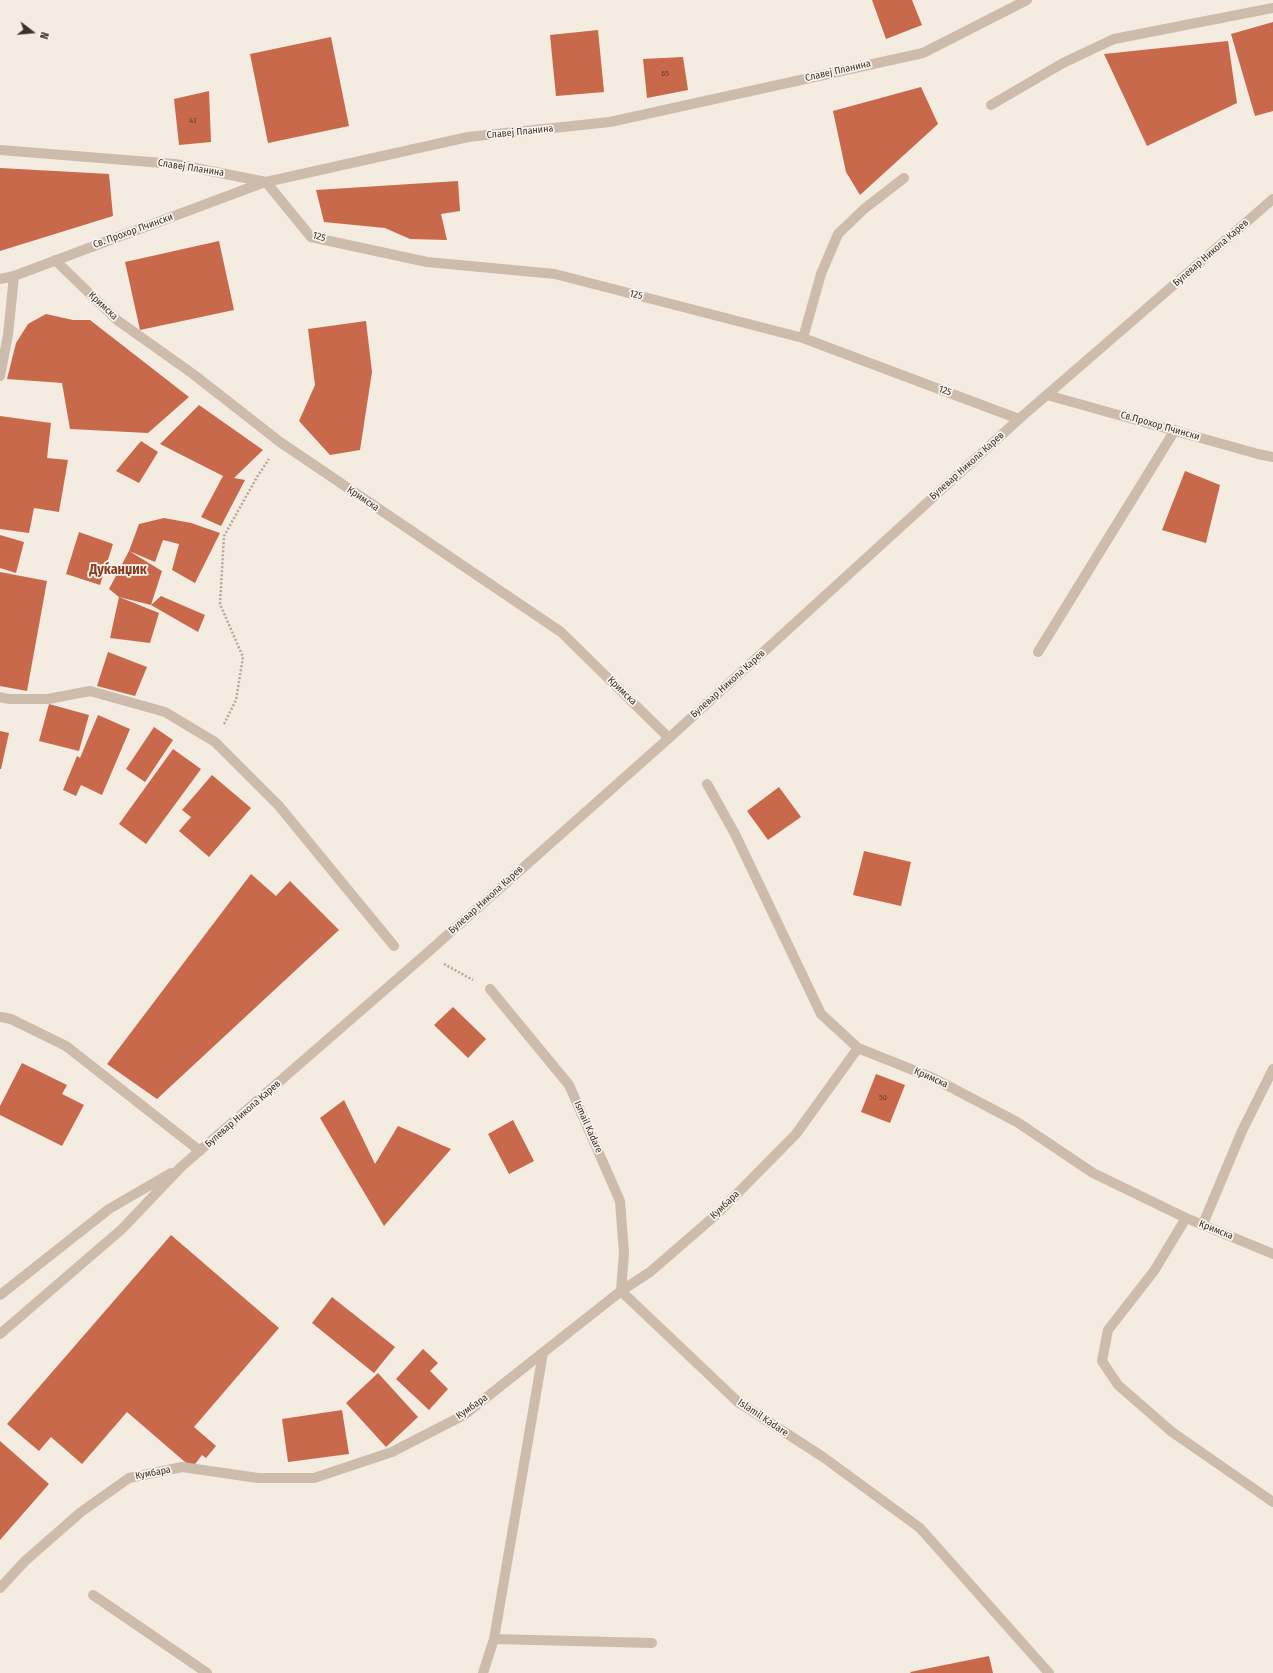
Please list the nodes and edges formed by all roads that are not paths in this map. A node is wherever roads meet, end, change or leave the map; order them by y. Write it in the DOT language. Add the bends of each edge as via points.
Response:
graph roads {
  1 [pos="1027,0"];
  2 [pos="1273,8"];
  3 [pos="991,105"];
  4 [pos="0,150"];
  5 [pos="904,178"];
  6 [pos="266,182"];
  7 [pos="1273,199"];
  8 [pos="55,260"];
  9 [pos="14,276"];
  10 [pos="0,279"];
  11 [pos="803,338"];
  12 [pos="0,376"];
  13 [pos="1047,395"];
  14 [pos="1019,419"];
  15 [pos="1175,430"];
  16 [pos="1273,456"];
  17 [pos="1038,652"];
  18 [pos="0,696"];
  19 [pos="668,738"];
  20 [pos="707,784"];
  21 [pos="394,946"];
  22 [pos="490,989"];
  23 [pos="0,1017"];
  24 [pos="858,1048"];
  25 [pos="1273,1069"];
  26 [pos="200,1151"];
  27 [pos="181,1167"];
  28 [pos="1186,1218"];
  29 [pos="1203,1224"];
  30 [pos="1273,1254"];
  31 [pos="621,1290"];
  32 [pos="0,1295"];
  33 [pos="1,1333"];
  34 [pos="543,1352"];
  35 [pos="1273,1502"];
  36 [pos="0,1588"];
  37 [pos="93,1595"];
  38 [pos="494,1639"];
  39 [pos="652,1643"];
  40 [pos="207,1673"];
  41 [pos="483,1673"];
  42 [pos="1049,1673"];
  1 -- 6 [label="street, Славеј Планина" via="923,53 610,122 468,137"];
  2 -- 3 [label="street" via="1114,39 1063,63"];
  4 -- 6 [label="street, Славеј Планина" via="175,164"];
  5 -- 11 [label="street" via="864,209 838,234 821,274"];
  6 -- 8 [label="street, Св. Прохор Пчински"];
  6 -- 11 [label="street, 125" via="311,237 427,262 555,274"];
  7 -- 13 [label="street, Булевар Никола Карев"];
  8 -- 9 [label="street, Св. Прохор Пчински"];
  8 -- 19 [label="street, Кримска" via="117,320 193,374 280,442 560,632"];
  9 -- 10 [label="street, Св. Прохор Пчински"];
  9 -- 12 [label="street" via="8,335"];
  11 -- 14 [label="street, 125"];
  13 -- 14 [label="street, Булевар Никола Карев"];
  13 -- 15 [label="street, Св.Прохор Пчински"];
  14 -- 19 [label="street, Булевар Никола Карев"];
  15 -- 16 [label="street, Св.Прохор Пчински"];
  15 -- 17 [label="street"];
  18 -- 21 [label="street" via="8,699 48,699 90,690 165,712 215,742 279,806"];
  19 -- 26 [label="street, Булевар Никола Карев"];
  20 -- 24 [label="street, Кримска" via="741,848 821,1014"];
  22 -- 31 [label="street, Ismail Kadare" via="570,1085 611,1179 620,1201 624,1253"];
  23 -- 26 [label="street" via="12,1019 66,1046"];
  24 -- 28 [label="street, Кримска" via="940,1082 1017,1122 1093,1173"];
  24 -- 31 [label="street, Кумбара" via="791,1139 717,1214 650,1272"];
  25 -- 29 [label="street" via="1242,1130"];
  26 -- 27 [label="street, Булевар Никола Карев"];
  27 -- 32 [label="street, Булевар Никола Карев" via="109,1210"];
  27 -- 33 [label="street, Булевар Никола Карев" via="122,1229"];
  28 -- 29 [label="street, Кримска"];
  28 -- 35 [label="street" via="1154,1271 1108,1330 1102,1361 1118,1385 1172,1432"];
  29 -- 30 [label="street, Кримска"];
  31 -- 34 [label="street, Кумбара"];
  31 -- 42 [label="street, Islamil Kadare" via="738,1402 823,1457 920,1528"];
  34 -- 36 [label="street, Кумбара" via="464,1415 392,1452 314,1478 258,1478 182,1467 129,1478 81,1512"];
  34 -- 38 [label="street"];
  37 -- 40 [label="street"];
  38 -- 39 [label="street"];
  38 -- 41 [label="street"];
}
